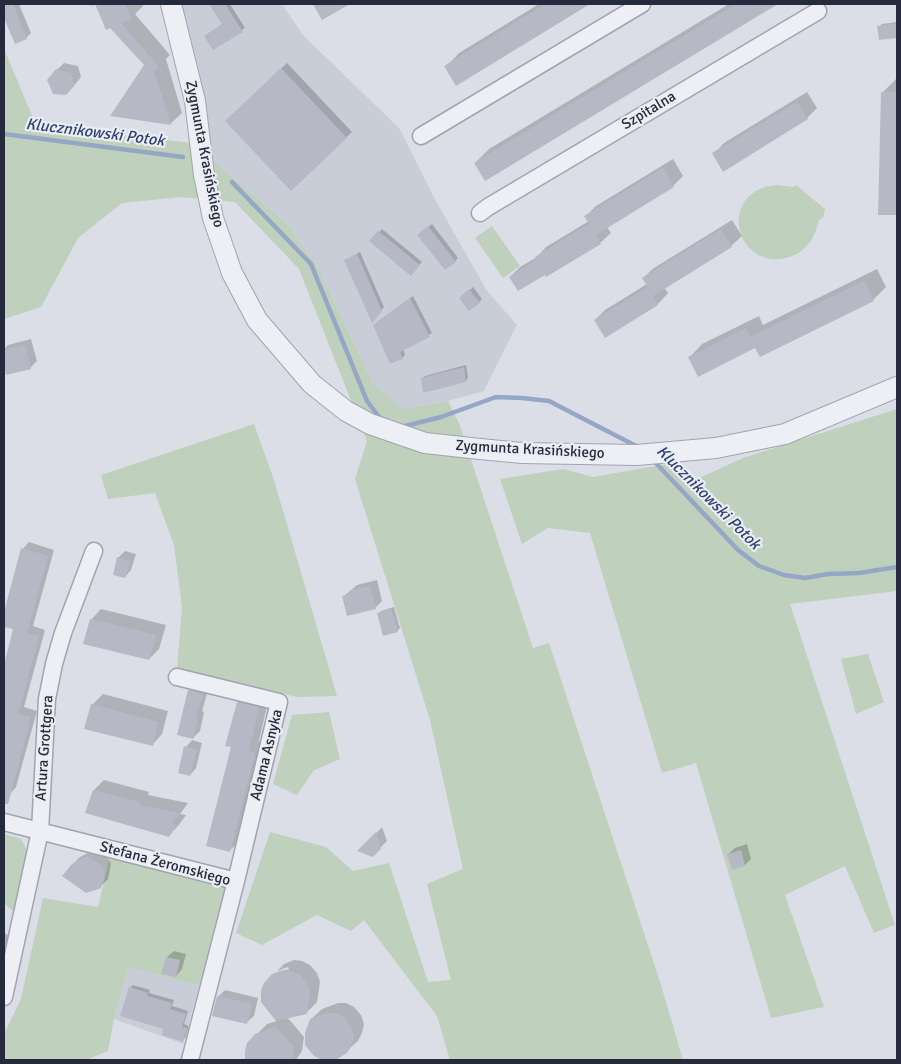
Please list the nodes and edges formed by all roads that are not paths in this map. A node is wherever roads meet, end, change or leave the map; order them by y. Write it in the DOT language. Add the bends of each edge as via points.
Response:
graph roads {
  1 [pos="172,4"];
  2 [pos="642,4"];
  3 [pos="818,11"];
  4 [pos="421,136"];
  5 [pos="480,214"];
  6 [pos="897,387"];
  7 [pos="94,551"];
  8 [pos="177,677"];
  9 [pos="4,822"];
  10 [pos="40,832"];
  11 [pos="236,881"];
  12 [pos="4,997"];
  13 [pos="190,1060"];
  1 -- 6 [label="street, Zygmunta Krasińskiego" via="195,101 213,218 232,273 257,320 312,384 346,411 370,424 425,442 471,448 637,455 716,448 785,434"];
  2 -- 4 [label="street"];
  3 -- 5 [label="street, Szpitalna"];
  7 -- 10 [label="street, Artura Grottgera" via="64,633 46,699"];
  8 -- 11 [label="street, Adama Asnyka" via="279,702"];
  9 -- 10 [label="street, Stefana Żeromskiego"];
  10 -- 11 [label="street, Stefana Żeromskiego"];
  10 -- 12 [label="street, Artura Grottgera"];
  11 -- 13 [label="street, Stefana Żeromskiego"];
}
